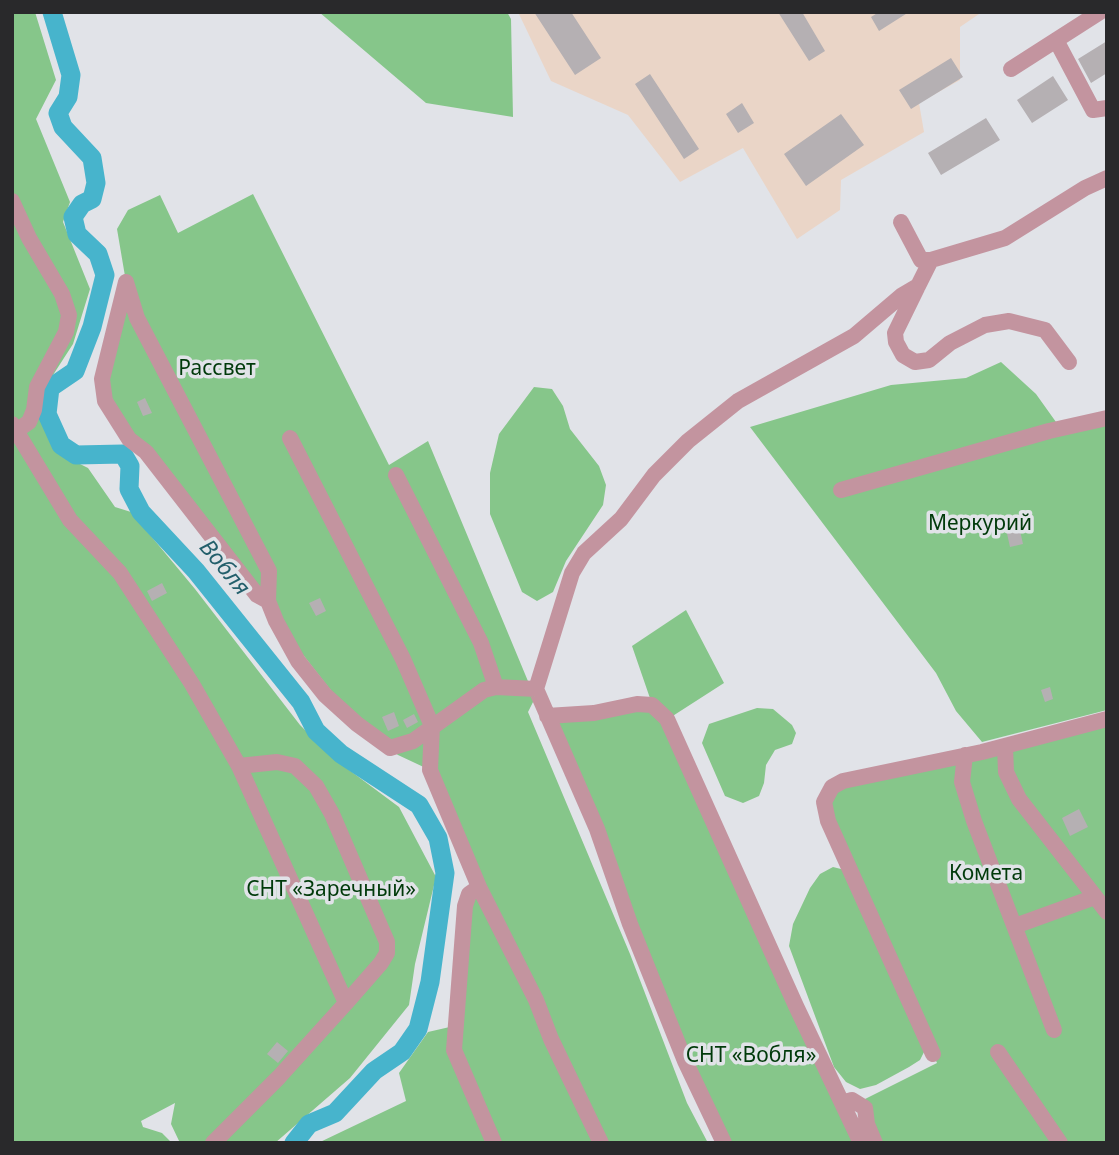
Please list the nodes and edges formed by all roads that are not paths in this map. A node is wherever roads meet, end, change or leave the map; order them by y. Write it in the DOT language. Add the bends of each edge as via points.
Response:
graph roads {
  1 [pos="1100,12"];
  2 [pos="1056,40"];
  3 [pos="1010,69"];
  4 [pos="1107,108"];
  5 [pos="1107,178"];
  6 [pos="12,201"];
  7 [pos="901,222"];
  8 [pos="931,260"];
  9 [pos="918,286"];
  10 [pos="1069,362"];
  11 [pos="1107,418"];
  12 [pos="14,427"];
  13 [pos="290,438"];
  14 [pos="396,475"];
  15 [pos="841,490"];
  16 [pos="268,601"];
  17 [pos="496,687"];
  18 [pos="536,689"];
  19 [pos="1107,710"];
  20 [pos="547,716"];
  21 [pos="1107,719"];
  22 [pos="432,726"];
  23 [pos="1021,733"];
  24 [pos="1005,746"];
  25 [pos="965,755"];
  26 [pos="239,766"];
  27 [pos="479,887"];
  28 [pos="1095,897"];
  29 [pos="1107,912"];
  30 [pos="1015,926"];
  31 [pos="346,1003"];
  32 [pos="1054,1030"];
  33 [pos="998,1052"];
  34 [pos="933,1054"];
  35 [pos="842,1103"];
  36 [pos="213,1143"];
  37 [pos="494,1143"];
  38 [pos="601,1143"];
  39 [pos="724,1143"];
  40 [pos="861,1143"];
  41 [pos="875,1143"];
  42 [pos="1060,1143"];
  1 -- 2 [label="street"];
  2 -- 3 [label="street"];
  2 -- 4 [label="street" via="1093,110"];
  5 -- 8 [label="street" via="1005,238"];
  6 -- 12 [label="street" via="69,315 66,332 37,387 29,422"];
  7 -- 8 [label="street" via="921,260"];
  8 -- 9 [label="street"];
  9 -- 10 [label="street" via="895,333 903,355 915,362 929,360 985,325 1009,321 1045,330"];
  9 -- 18 [label="street" via="854,336 738,401 654,475 621,519 584,552 572,573"];
  11 -- 15 [label="street"];
  12 -- 26 [label="street" via="69,520 120,573"];
  13 -- 22 [label="street" via="403,659"];
  14 -- 17 [label="street" via="481,643"];
  16 -- 16 [label="street" via="269,571 137,318 127,282 102,379 106,401 130,439 146,452 257,595"];
  16 -- 22 [label="street" via="298,661 325,695 358,724 390,748 413,741"];
  17 -- 18 [label="street"];
  17 -- 22 [label="street" via="484,690"];
  18 -- 20 [label="street"];
  19 -- 23 [label="street"];
  20 -- 35 [label="street" via="637,704 661,711"];
  20 -- 39 [label="street" via="597,830 685,1061"];
  21 -- 24 [label="street"];
  22 -- 27 [label="street" via="430,770"];
  24 -- 25 [label="street"];
  24 -- 28 [label="street" via="1006,772 1019,799"];
  25 -- 30 [label="street" via="962,782"];
  25 -- 34 [label="street" via="843,781 824,802 828,821"];
  26 -- 31 [label="street"];
  26 -- 31 [label="street" via="277,762 295,766 316,786 332,814 387,942 381,963"];
  27 -- 37 [label="street" via="469,894 465,906 454,1050"];
  27 -- 38 [label="street"];
  28 -- 29 [label="street"];
  28 -- 30 [label="street"];
  30 -- 32 [label="street"];
  31 -- 36 [label="street"];
  33 -- 42 [label="street"];
  35 -- 40 [label="street"];
  35 -- 41 [label="street" via="859,1102 865,1108"];
}
